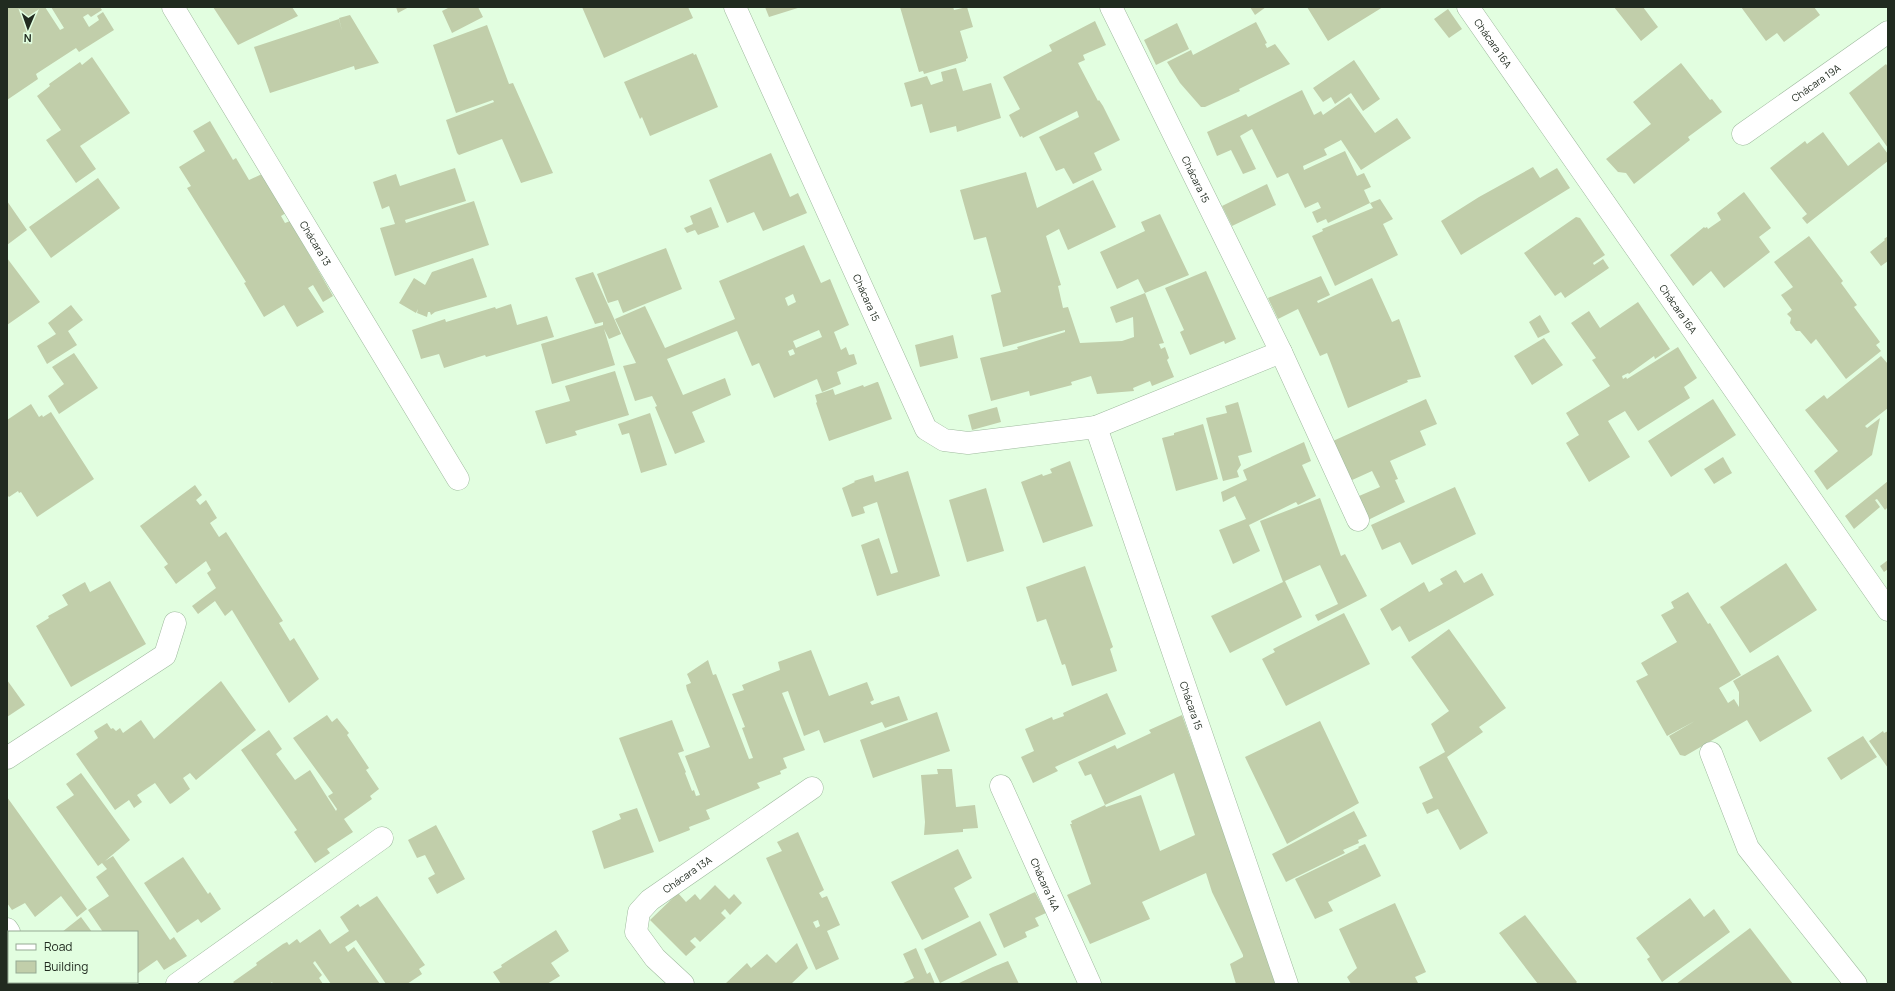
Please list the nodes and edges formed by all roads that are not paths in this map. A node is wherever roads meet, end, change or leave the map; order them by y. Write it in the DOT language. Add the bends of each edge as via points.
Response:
graph roads {
  1 [pos="173,7"];
  2 [pos="736,7"];
  3 [pos="1111,7"];
  4 [pos="1468,7"];
  5 [pos="1888,32"];
  6 [pos="1743,134"];
  7 [pos="1281,352"];
  8 [pos="1096,427"];
  9 [pos="458,479"];
  10 [pos="1358,520"];
  11 [pos="1888,610"];
  12 [pos="175,623"];
  13 [pos="1711,753"];
  14 [pos="7,758"];
  15 [pos="1001,786"];
  16 [pos="812,788"];
  17 [pos="382,838"];
  18 [pos="176,984"];
  19 [pos="682,984"];
  20 [pos="1090,984"];
  21 [pos="1287,984"];
  22 [pos="1856,984"];
  1 -- 9 [label="street, Chácara 13"];
  2 -- 8 [label="street, Chácara 15" via="926,429 944,440 968,443"];
  3 -- 7 [label="street, Chácara 15"];
  4 -- 11 [label="street, Chácara 16A"];
  5 -- 6 [label="street, Chácara 19A"];
  7 -- 8 [label="street, Chácara 15"];
  7 -- 10 [label="street, Chácara 15"];
  8 -- 21 [label="street, Chácara 15"];
  12 -- 14 [label="street" via="165,656"];
  13 -- 22 [label="street" via="1748,848"];
  15 -- 20 [label="street, Chácara 14A"];
  16 -- 19 [label="street, Chácara 13A" via="650,900 639,912 636,932 655,958"];
  17 -- 18 [label="street"];
}
